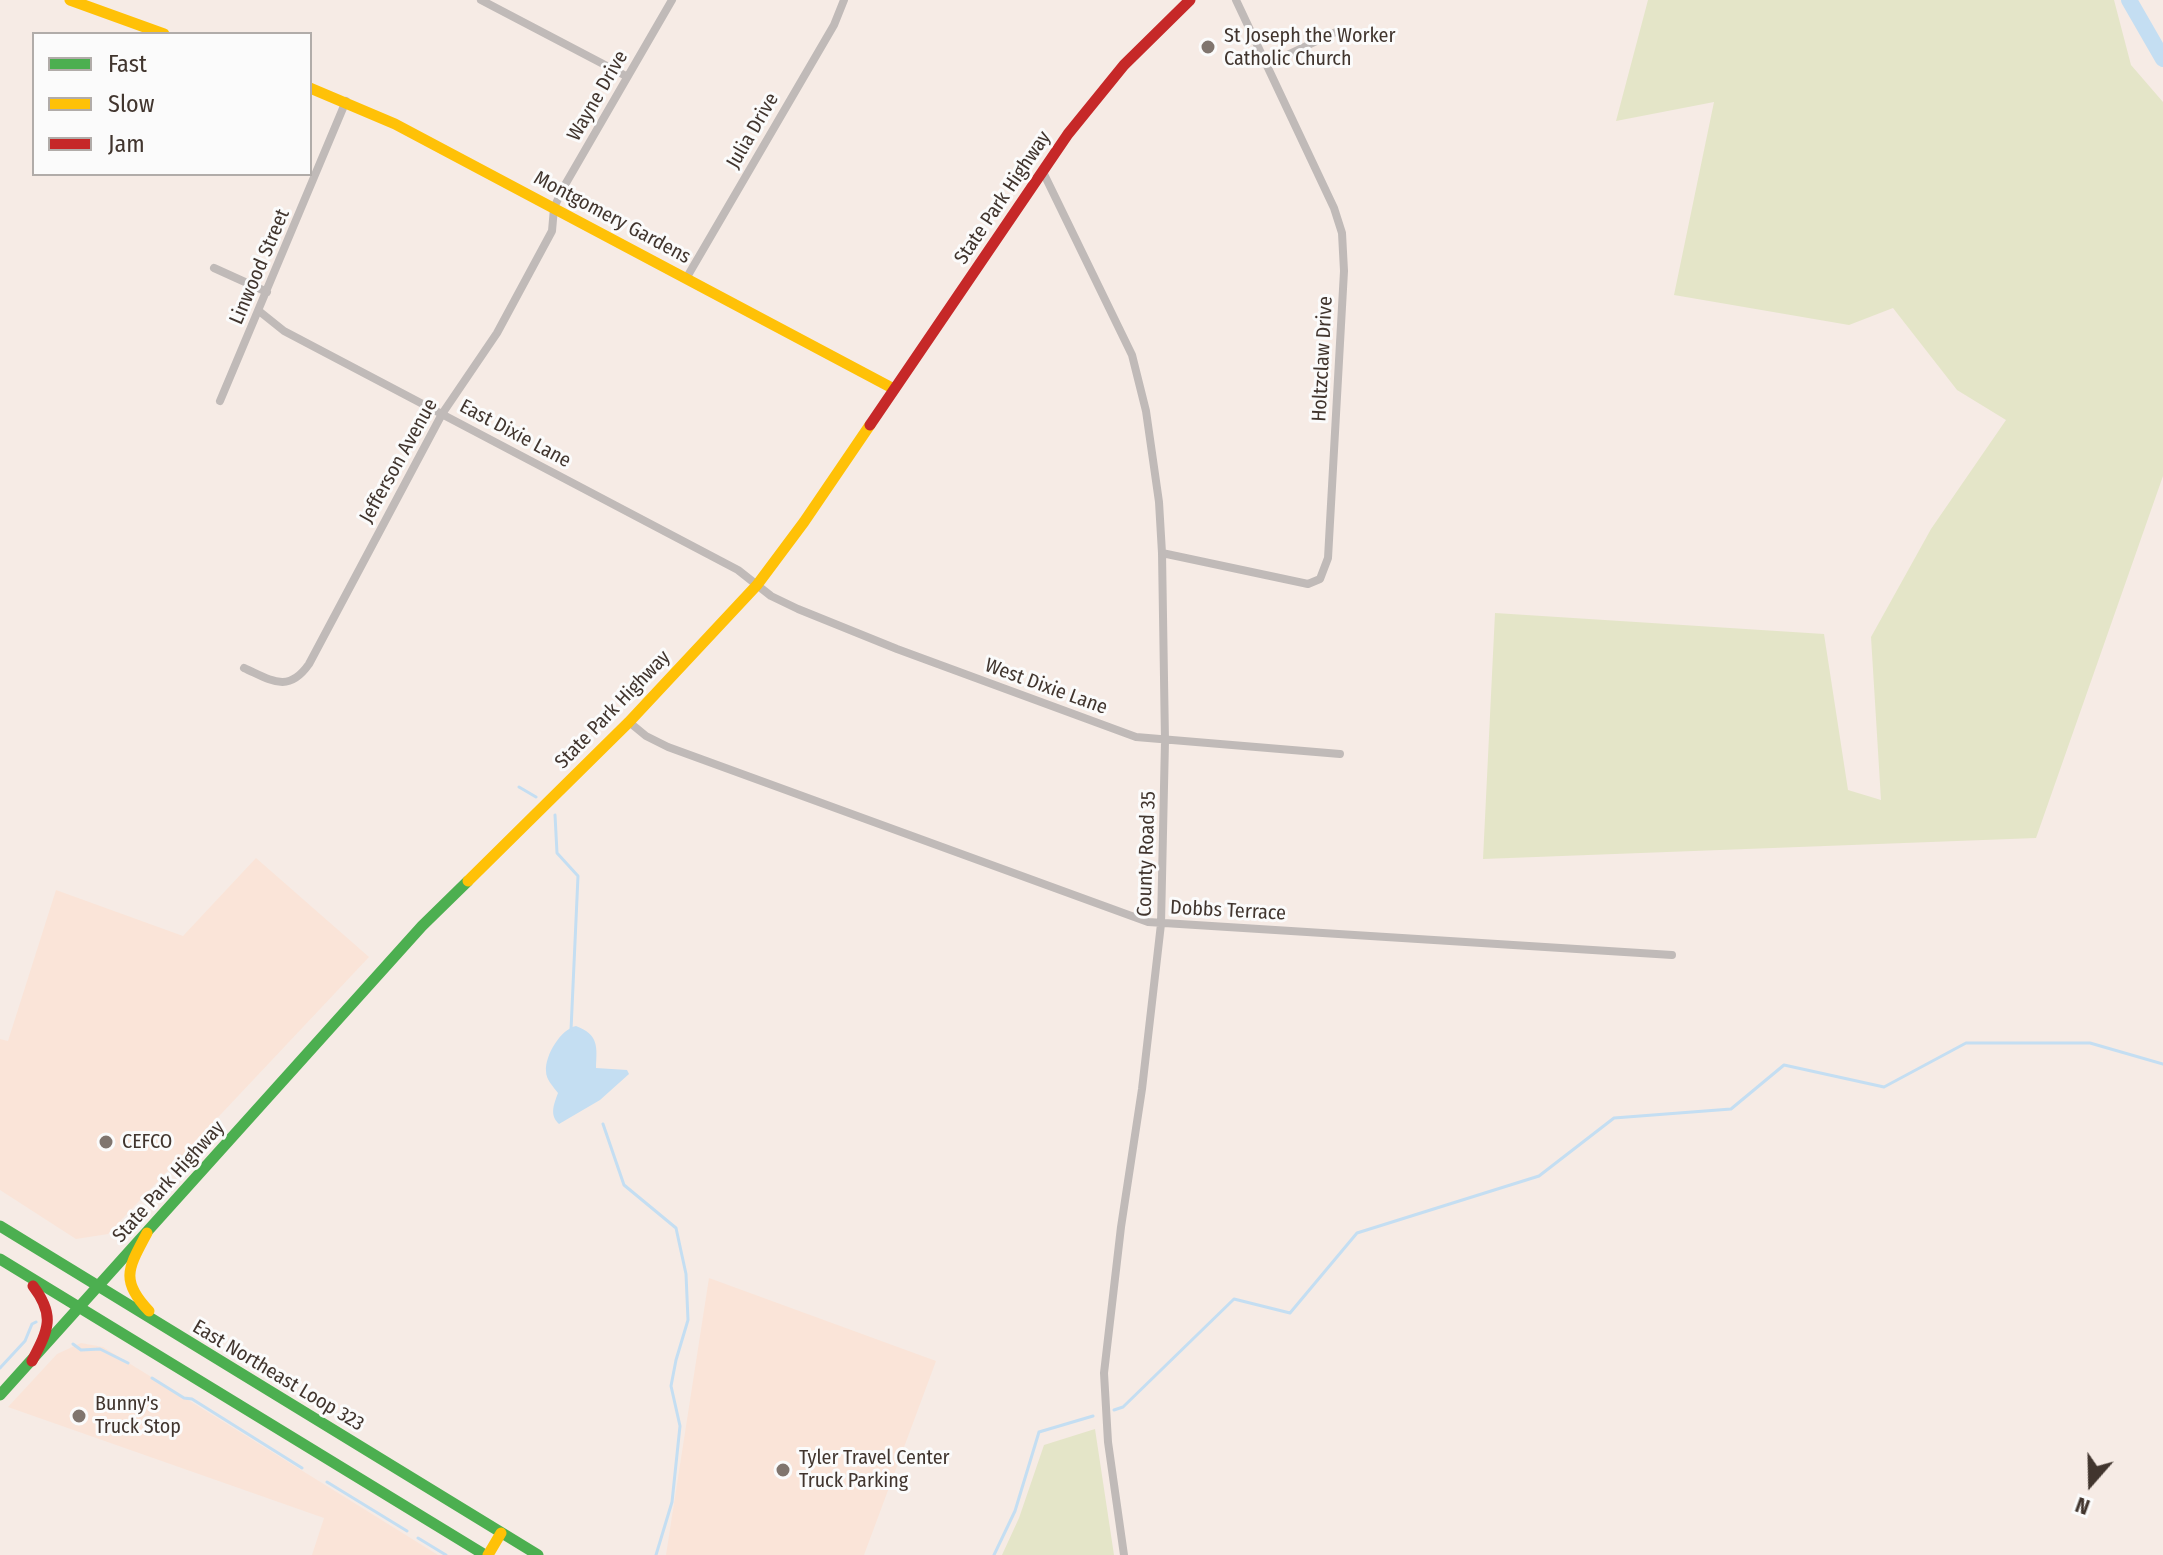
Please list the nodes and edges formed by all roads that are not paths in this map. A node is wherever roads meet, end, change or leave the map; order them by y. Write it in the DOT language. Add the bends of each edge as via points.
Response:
graph roads {
  1 [pos="70,0"];
  2 [pos="481,0"];
  3 [pos="672,0"];
  4 [pos="844,0"];
  5 [pos="1190,0"];
  6 [pos="1236,0"];
  7 [pos="1340,30"];
  8 [pos="158,32"];
  9 [pos="1266,65"];
  10 [pos="626,76"];
  11 [pos="312,89"];
  12 [pos="346,101"];
  13 [pos="1043,172"];
  14 [pos="554,208"];
  15 [pos="214,268"];
  16 [pos="687,277"];
  17 [pos="267,292"];
  18 [pos="259,311"];
  19 [pos="894,389"];
  20 [pos="220,401"];
  21 [pos="442,414"];
  22 [pos="1162,553"];
  23 [pos="757,585"];
  24 [pos="244,668"];
  25 [pos="629,722"];
  26 [pos="1165,741"];
  27 [pos="1340,754"];
  28 [pos="1161,924"];
  29 [pos="1672,955"];
  30 [pos="0,1226"];
  31 [pos="147,1233"];
  32 [pos="0,1259"];
  33 [pos="19,1271"];
  34 [pos="98,1288"];
  35 [pos="79,1309"];
  36 [pos="173,1333"];
  37 [pos="32,1361"];
  38 [pos="272,1393"];
  39 [pos="0,1395"];
  40 [pos="257,1416"];
  41 [pos="501,1533"];
  42 [pos="487,1555"];
  43 [pos="538,1555"];
  44 [pos="1124,1555"];
  1 -- 8 [label="main road"];
  2 -- 10 [label="street"];
  3 -- 10 [label="street, Wayne Drive"];
  4 -- 16 [label="street, Julia Drive"];
  5 -- 13 [label="main road, State Park Highway" via="1108,84"];
  6 -- 9 [label="street, Holtzclaw Drive"];
  7 -- 9 [label="street"];
  9 -- 22 [label="street, Holtzclaw Drive" via="1334,208 1343,245 1328,558 1320,579 1308,584"];
  10 -- 14 [label="street, Wayne Drive"];
  11 -- 12 [label="main road, Montgomery Gardens"];
  12 -- 14 [label="main road, Montgomery Gardens"];
  12 -- 17 [label="street, Linwood Street"];
  13 -- 19 [label="main road, State Park Highway"];
  13 -- 22 [label="street, County Road 35" via="1132,355 1146,411"];
  14 -- 16 [label="main road, Montgomery Gardens"];
  14 -- 21 [label="street, Jefferson Avenue" via="552,231 497,333"];
  15 -- 17 [label="street"];
  16 -- 19 [label="main road, Montgomery Gardens"];
  17 -- 18 [label="street, Linwood Street"];
  18 -- 20 [label="street, Linwood Street"];
  18 -- 21 [label="street, East Dixie Lane" via="284,331"];
  19 -- 23 [label="main road, State Park Highway"];
  21 -- 23 [label="street, East Dixie Lane" via="738,570"];
  21 -- 24 [label="street, Jefferson Avenue" via="303,673 284,683"];
  22 -- 26 [label="street, County Road 35"];
  23 -- 25 [label="main road, State Park Highway"];
  23 -- 26 [label="street, West Dixie Lane" via="785,603 897,649 1136,737"];
  25 -- 28 [label="street, Dobbs Terrace" via="668,747"];
  25 -- 31 [label="main road, State Park Highway" via="422,926"];
  26 -- 27 [label="street, West Dixie Lane"];
  26 -- 28 [label="street, County Road 35"];
  28 -- 29 [label="street, Dobbs Terrace"];
  28 -- 44 [label="street, County Road 35" via="1105,1356 1108,1442"];
  30 -- 34 [label="main road, East Northeast Loop 323"];
  31 -- 34 [label="main road, State Park Highway"];
  31 -- 36 [label="main road" via="130,1267 128,1284 137,1300"];
  32 -- 33 [label="main road"];
  33 -- 35 [label="main road"];
  33 -- 37 [label="main road" via="43,1298 49,1315"];
  34 -- 35 [label="main road, State Park Highway"];
  34 -- 36 [label="main road, East Northeast Loop 323"];
  35 -- 37 [label="main road, State Park Highway"];
  35 -- 40 [label="main road"];
  36 -- 38 [label="main road, East Northeast Loop 323"];
  37 -- 39 [label="main road, State Park Highway"];
  38 -- 40 [label="main road"];
  38 -- 41 [label="main road, East Northeast Loop 323"];
  40 -- 42 [label="main road"];
  41 -- 42 [label="main road"];
  41 -- 43 [label="main road, East Northeast Loop 323"];
}
